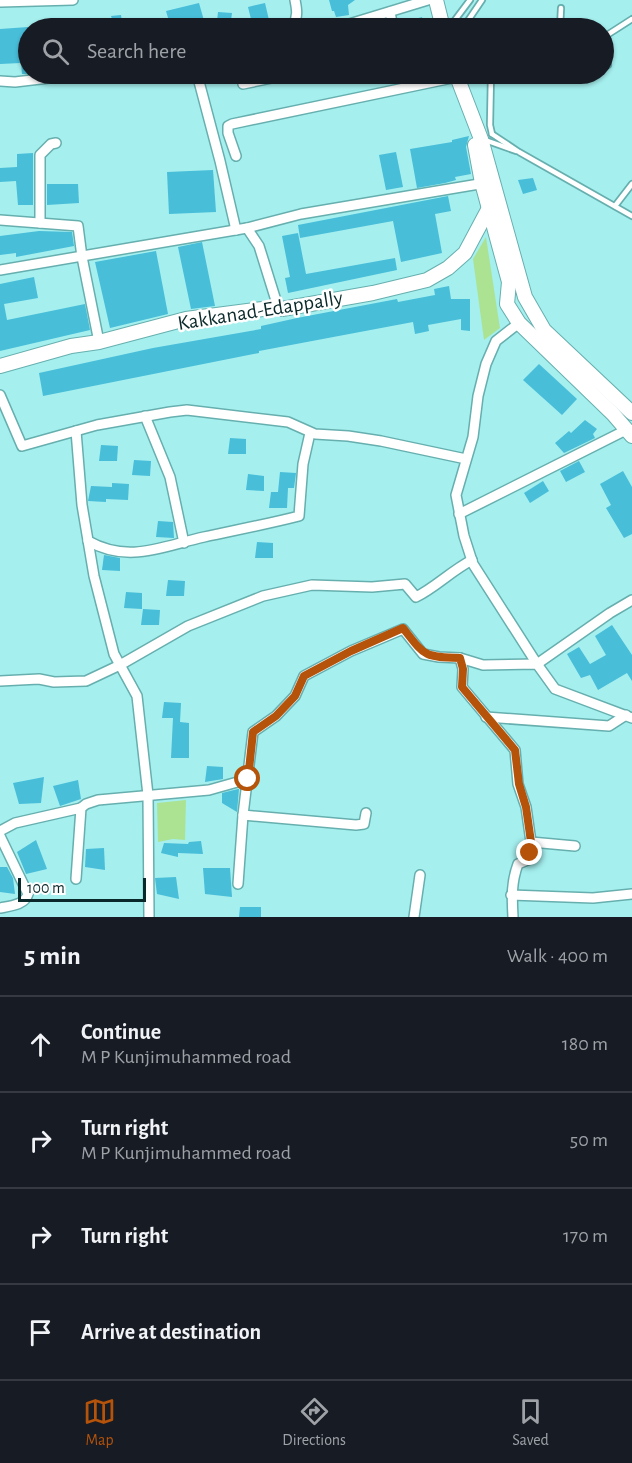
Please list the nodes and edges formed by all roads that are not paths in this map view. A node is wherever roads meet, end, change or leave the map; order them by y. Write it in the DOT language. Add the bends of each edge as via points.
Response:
graph roads {
  1 [pos="60,0"];
  2 [pos="73,0"];
  3 [pos="295,0"];
  4 [pos="428,0"];
  5 [pos="436,0"];
  6 [pos="470,0"];
  7 [pos="483,0"];
  8 [pos="0,2"];
  9 [pos="561,8"];
  10 [pos="390,12"];
  11 [pos="297,18"];
  12 [pos="370,18"];
  13 [pos="391,18"];
  14 [pos="440,18"];
  15 [pos="456,18"];
  16 [pos="470,18"];
  17 [pos="560,18"];
  18 [pos="632,19"];
  19 [pos="614,30"];
  20 [pos="0,81"];
  21 [pos="18,82"];
  22 [pos="200,84"];
  23 [pos="415,84"];
  24 [pos="460,84"];
  25 [pos="491,84"];
  26 [pos="482,138"];
  27 [pos="56,143"];
  28 [pos="519,152"];
  29 [pos="236,156"];
  30 [pos="488,183"];
  31 [pos="632,184"];
  32 [pos="615,206"];
  33 [pos="489,208"];
  34 [pos="632,216"];
  35 [pos="0,220"];
  36 [pos="40,223"];
  37 [pos="247,228"];
  38 [pos="236,230"];
  39 [pos="82,257"];
  40 [pos="0,270"];
  41 [pos="278,307"];
  42 [pos="519,323"];
  43 [pos="99,342"];
  44 [pos="0,366"];
  45 [pos="0,395"];
  46 [pos="632,413"];
  47 [pos="145,416"];
  48 [pos="76,431"];
  49 [pos="310,433"];
  50 [pos="629,433"];
  51 [pos="466,459"];
  52 [pos="459,514"];
  53 [pos="88,541"];
  54 [pos="184,543"];
  55 [pos="472,560"];
  56 [pos="632,600"];
  57 [pos="460,658"];
  58 [pos="120,664"];
  59 [pos="537,664"];
  60 [pos="0,681"];
  61 [pos="629,716"];
  62 [pos="486,717"];
  63 [pos="248,779"];
  64 [pos="148,795"];
  65 [pos="81,808"];
  66 [pos="366,813"];
  67 [pos="243,815"];
  68 [pos="0,831"];
  69 [pos="0,837"];
  70 [pos="531,842"];
  71 [pos="575,846"];
  72 [pos="420,875"];
  73 [pos="76,879"];
  74 [pos="238,884"];
  75 [pos="632,894"];
  76 [pos="511,895"];
  77 [pos="0,908"];
  78 [pos="149,917"];
  79 [pos="414,917"];
  80 [pos="513,917"];
  1 -- 2 [label="street"];
  1 -- 8 [label="street"];
  3 -- 11 [label="street"];
  4 -- 10 [label="street"];
  5 -- 14 [label="main road"];
  6 -- 15 [label="lane"];
  7 -- 16 [label="lane"];
  9 -- 17 [label="lane"];
  10 -- 12 [label="street"];
  10 -- 13 [label="street"];
  18 -- 19 [label="lane"];
  20 -- 21 [label="street"];
  22 -- 38 [label="street"];
  23 -- 29 [label="street" via="232,124 228,133"];
  24 -- 26 [label="main road" via="474,121 471,127"];
  25 -- 26 [label="lane" via="490,125"];
  26 -- 28 [label="lane"];
  26 -- 28 [label="lane"];
  26 -- 30 [label="main road"];
  27 -- 36 [label="street" via="40,155"];
  28 -- 32 [label="lane"];
  30 -- 33 [label="main road"];
  30 -- 37 [label="street" via="302,214"];
  30 -- 46 [label="main road" via="525,297 544,330"];
  31 -- 32 [label="lane"];
  32 -- 34 [label="lane"];
  33 -- 41 [label="main road, Kakkanad-Edappally" via="465,252 427,280 373,293"];
  33 -- 42 [label="main road" via="509,282 507,304"];
  35 -- 36 [label="street"];
  36 -- 39 [label="street" via="78,226"];
  37 -- 38 [label="street"];
  37 -- 41 [label="street" via="259,246"];
  38 -- 39 [label="street"];
  39 -- 40 [label="street"];
  39 -- 43 [label="street"];
  41 -- 43 [label="main road, Kakkanad-Edappally" via="186,319"];
  42 -- 50 [label="main road"];
  42 -- 51 [label="street" via="496,341 486,364"];
  43 -- 44 [label="main road, Kakkanad-Edappally"];
  45 -- 48 [label="street" via="22,446"];
  47 -- 48 [label="street"];
  47 -- 49 [label="street" via="204,411 288,422"];
  47 -- 54 [label="street" via="170,477"];
  48 -- 53 [label="street"];
  49 -- 51 [label="street" via="381,441"];
  49 -- 54 [label="street" via="299,516"];
  50 -- 52 [label="street"];
  51 -- 52 [label="street" via="456,495"];
  52 -- 55 [label="street"];
  53 -- 54 [label="street" via="102,549 140,552"];
  53 -- 58 [label="street" via="93,576"];
  55 -- 58 [label="street" via="416,597 405,584 312,585 263,596 188,626"];
  55 -- 59 [label="street"];
  56 -- 59 [label="street"];
  57 -- 59 [label="street" via="483,664"];
  57 -- 62 [label="street" via="462,687"];
  57 -- 63 [label="street" via="423,654 403,628 304,676 295,696 253,732"];
  58 -- 60 [label="street" via="87,681"];
  58 -- 64 [label="street" via="137,696"];
  59 -- 61 [label="street" via="555,688"];
  61 -- 62 [label="street" via="609,726"];
  62 -- 70 [label="street" via="515,750"];
  63 -- 64 [label="street" via="209,790"];
  63 -- 67 [label="street"];
  64 -- 65 [label="street" via="98,800"];
  64 -- 78 [label="street"];
  65 -- 68 [label="street" via="15,823"];
  65 -- 73 [label="street"];
  66 -- 67 [label="street" via="364,824 356,825"];
  67 -- 74 [label="street"];
  69 -- 77 [label="street" via="28,894 21,903"];
  70 -- 71 [label="street"];
  70 -- 76 [label="street" via="530,859 518,864"];
  72 -- 79 [label="street"];
  75 -- 76 [label="street" via="593,898"];
  76 -- 80 [label="street"];
}
